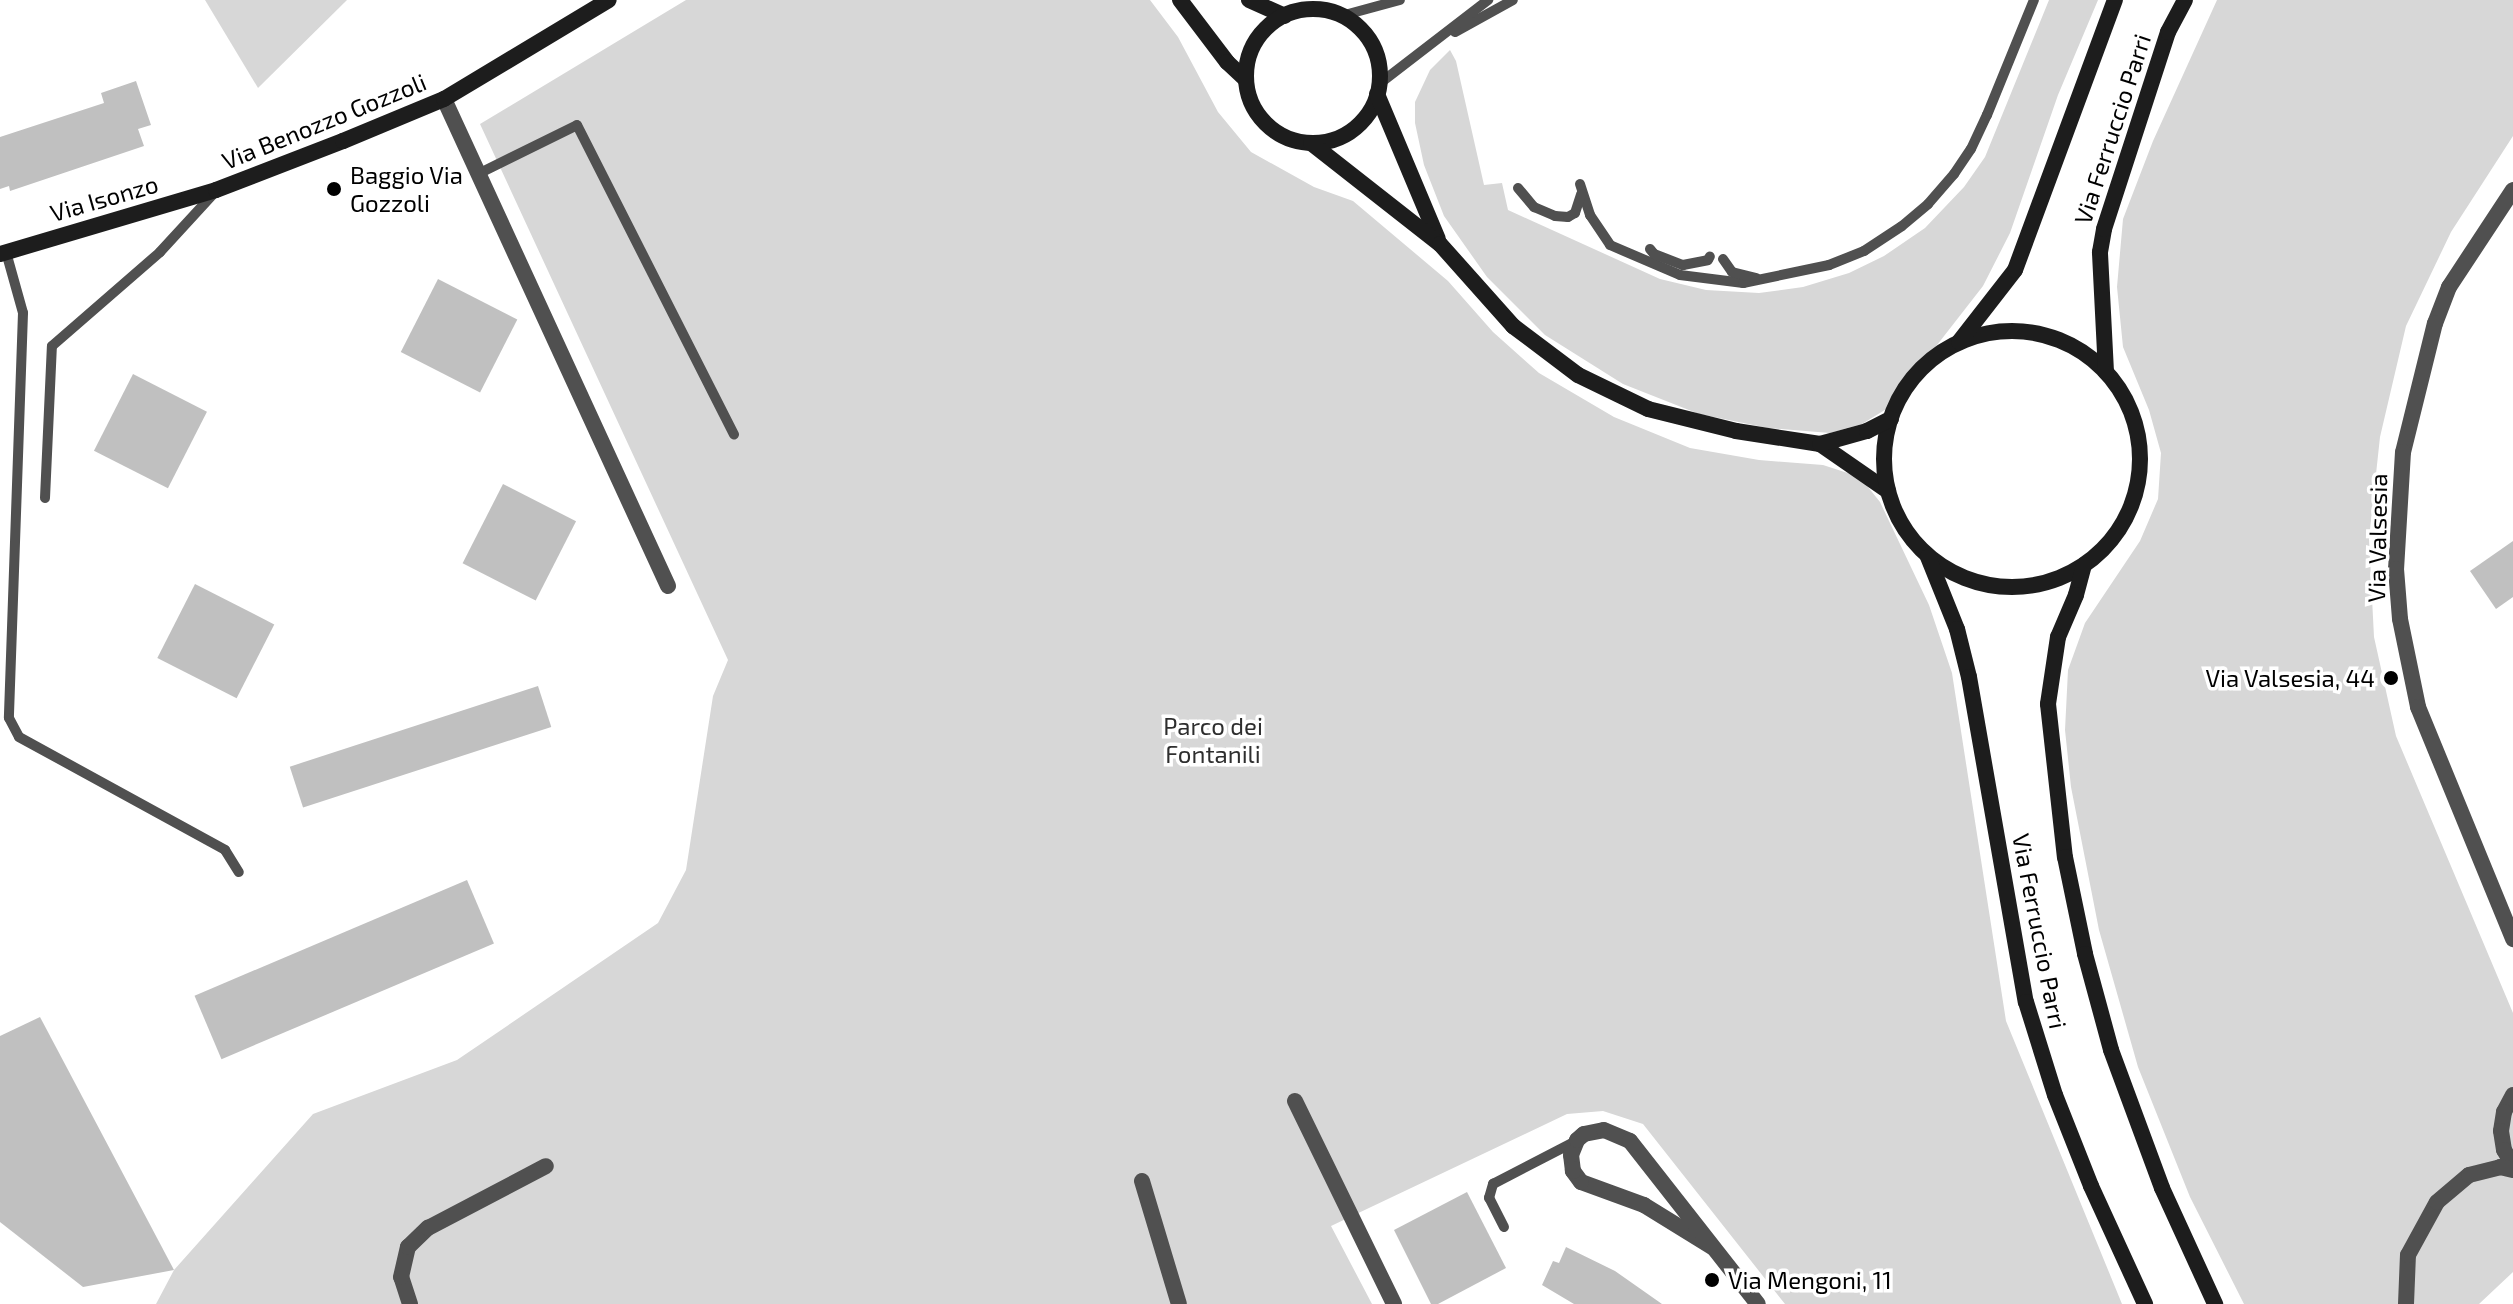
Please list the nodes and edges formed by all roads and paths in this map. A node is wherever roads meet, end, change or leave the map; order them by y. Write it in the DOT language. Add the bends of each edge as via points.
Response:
graph roads {
  1 [pos="609,0"];
  2 [pos="1180,0"];
  3 [pos="1249,0"];
  4 [pos="1400,0"];
  5 [pos="1488,0"];
  6 [pos="1513,0"];
  7 [pos="2115,0"];
  8 [pos="2185,0"];
  9 [pos="2033,1"];
  10 [pos="1285,16"];
  11 [pos="1341,16"];
  12 [pos="1429,46"];
  13 [pos="1246,80"];
  14 [pos="1378,89"];
  15 [pos="444,99"];
  16 [pos="1311,143"];
  17 [pos="480,173"];
  18 [pos="1518,188"];
  19 [pos="216,190"];
  20 [pos="2513,190"];
  21 [pos="1440,244"];
  22 [pos="1650,249"];
  23 [pos="2,254"];
  24 [pos="1710,256"];
  25 [pos="1723,259"];
  26 [pos="1762,280"];
  27 [pos="1958,343"];
  28 [pos="2106,372"];
  29 [pos="1891,419"];
  30 [pos="734,434"];
  31 [pos="1820,444"];
  32 [pos="1888,491"];
  33 [pos="45,498"];
  34 [pos="1928,556"];
  35 [pos="2084,565"];
  36 [pos="668,586"];
  37 [pos="239,872"];
  38 [pos="2513,939"];
  39 [pos="2513,1095"];
  40 [pos="1295,1101"];
  41 [pos="1577,1140"];
  42 [pos="546,1166"];
  43 [pos="2513,1168"];
  44 [pos="1142,1181"];
  45 [pos="1504,1227"];
  46 [pos="1712,1247"];
  47 [pos="410,1304"];
  48 [pos="1179,1304"];
  49 [pos="1394,1304"];
  50 [pos="1758,1304"];
  51 [pos="2145,1304"];
  52 [pos="2215,1304"];
  53 [pos="2406,1304"];
  1 -- 15 [label="main road, Via Benozzo Gozzoli"];
  2 -- 13 [label="main road"];
  3 -- 10 [label="main road"];
  4 -- 11 [label="lane"];
  5 -- 12 [label="lane"];
  6 -- 12 [label="lane"];
  7 -- 27 [label="main road, Via Ferruccio Parri" via="2015,270"];
  8 -- 28 [label="main road, Via Ferruccio Parri" via="2168,32 2104,229 2100,252"];
  9 -- 26 [label="lane" via="1971,149 1928,204 1864,251"];
  10 -- 11 [label="main road" via="1318,9"];
  10 -- 13 [label="main road" via="1255,43"];
  11 -- 14 [label="main road" via="1371,44 1378,59"];
  12 -- 14 [label="lane"];
  13 -- 16 [label="main road" via="1263,121 1283,136"];
  14 -- 16 [label="main road" via="1372,108 1356,127 1335,140"];
  14 -- 21 [label="main road"];
  15 -- 17 [label="street"];
  15 -- 19 [label="main road, Via Benozzo Gozzoli"];
  16 -- 21 [label="main road"];
  17 -- 30 [label="lane" via="577,125"];
  17 -- 36 [label="street"];
  18 -- 26 [label="lane" via="1534,207 1568,217 1581,202 1580,184 1590,215 1610,245 1680,275 1726,283"];
  19 -- 23 [label="main road, Via Isonzo"];
  19 -- 33 [label="lane, Via Benozzo Gozzoli" via="160,252 52,346"];
  20 -- 38 [label="street, Via Valsesia" via="2449,287 2435,323 2403,452 2396,569 2418,707"];
  21 -- 31 [label="main road" via="1513,326 1578,375 1648,409 1736,431"];
  22 -- 24 [label="lane" via="1683,265"];
  23 -- 37 [label="lane" via="23,313 9,718 19,737 225,850"];
  25 -- 26 [label="lane" via="1732,272"];
  27 -- 28 [label="main road, Via Ferruccio Parri" via="1989,333 2037,333 2081,351"];
  27 -- 29 [label="main road, Via Ferruccio Parri" via="1920,370"];
  28 -- 35 [label="main road, Via Ferruccio Parri" via="2136,426 2139,474 2126,519"];
  29 -- 31 [label="main road"];
  29 -- 32 [label="main road, Via Ferruccio Parri" via="1884,456"];
  31 -- 32 [label="main road"];
  32 -- 34 [label="main road, Via Ferruccio Parri" via="1907,532"];
  34 -- 35 [label="main road, Via Ferruccio Parri" via="1969,580 2003,587 2039,585"];
  34 -- 51 [label="main road, Via Ferruccio Parri" via="1957,629 1969,677 2026,1002 2055,1095"];
  35 -- 52 [label="main road, Via Ferruccio Parri" via="2058,637 2050,680 2049,732 2065,857 2115,1061 2162,1188"];
  39 -- 43 [label="street" via="2501,1131"];
  40 -- 49 [label="street"];
  41 -- 45 [label="lane" via="1493,1184 1489,1198"];
  41 -- 46 [label="street" via="1604,1130 1630,1141"];
  41 -- 46 [label="street" via="1571,1155 1581,1182 1644,1205"];
  42 -- 47 [label="street" via="428,1228 408,1247 401,1277"];
  43 -- 53 [label="street" via="2469,1175 2437,1202 2408,1255"];
  44 -- 48 [label="street"];
  46 -- 50 [label="street"];
}
